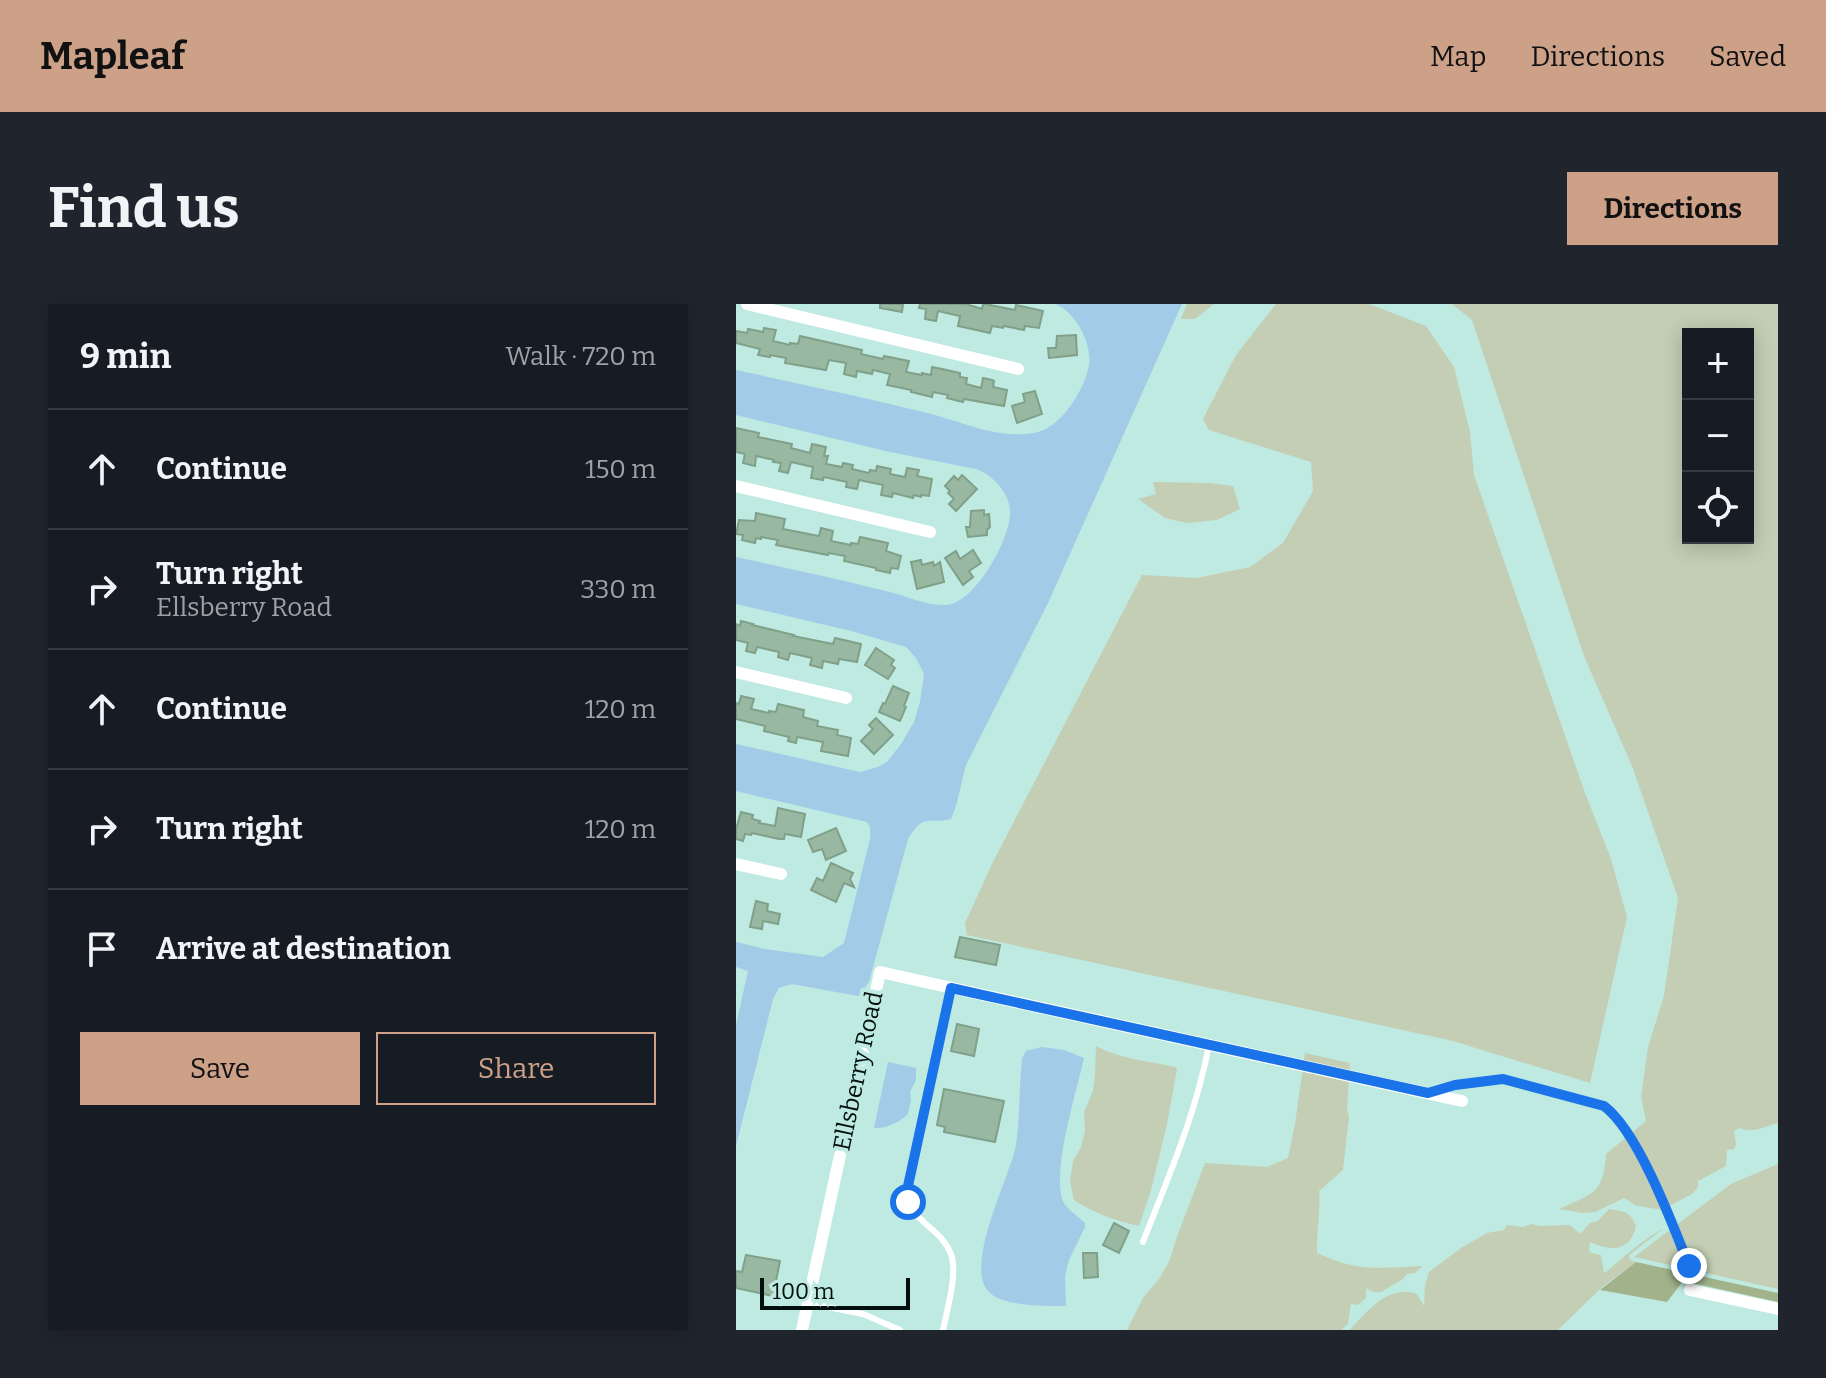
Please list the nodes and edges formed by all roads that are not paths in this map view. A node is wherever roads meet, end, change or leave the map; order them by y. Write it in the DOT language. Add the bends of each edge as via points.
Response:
graph roads {
  1 [pos="747,304"];
  2 [pos="1018,369"];
  3 [pos="736,486"];
  4 [pos="930,532"];
  5 [pos="736,672"];
  6 [pos="846,698"];
  7 [pos="736,864"];
  8 [pos="781,874"];
  9 [pos="951,988"];
  10 [pos="1209,1045"];
  11 [pos="1428,1093"];
  12 [pos="1462,1101"];
  13 [pos="1143,1242"];
  14 [pos="1690,1290"];
  15 [pos="808,1303"];
  16 [pos="1778,1309"];
  17 [pos="802,1330"];
  18 [pos="900,1330"];
  19 [pos="943,1330"];
  1 -- 2 [label="street"];
  3 -- 4 [label="street"];
  5 -- 6 [label="street"];
  7 -- 8 [label="street"];
  9 -- 10 [label="street, Ellsberry Road"];
  9 -- 15 [label="street, Ellsberry Road" via="880,972"];
  9 -- 19 [label="lane" via="908,1186 908,1202 916,1215 939,1235 952,1256"];
  10 -- 11 [label="street, Ellsberry Road"];
  10 -- 13 [label="lane" via="1195,1106"];
  11 -- 12 [label="street, Ellsberry Road"];
  11 -- 14 [label="lane" via="1503,1079 1582,1099 1616,1114 1676,1231 1689,1266"];
  14 -- 16 [label="street"];
  15 -- 17 [label="street, Ellsberry Road"];
  15 -- 18 [label="lane" via="863,1314"];
}
